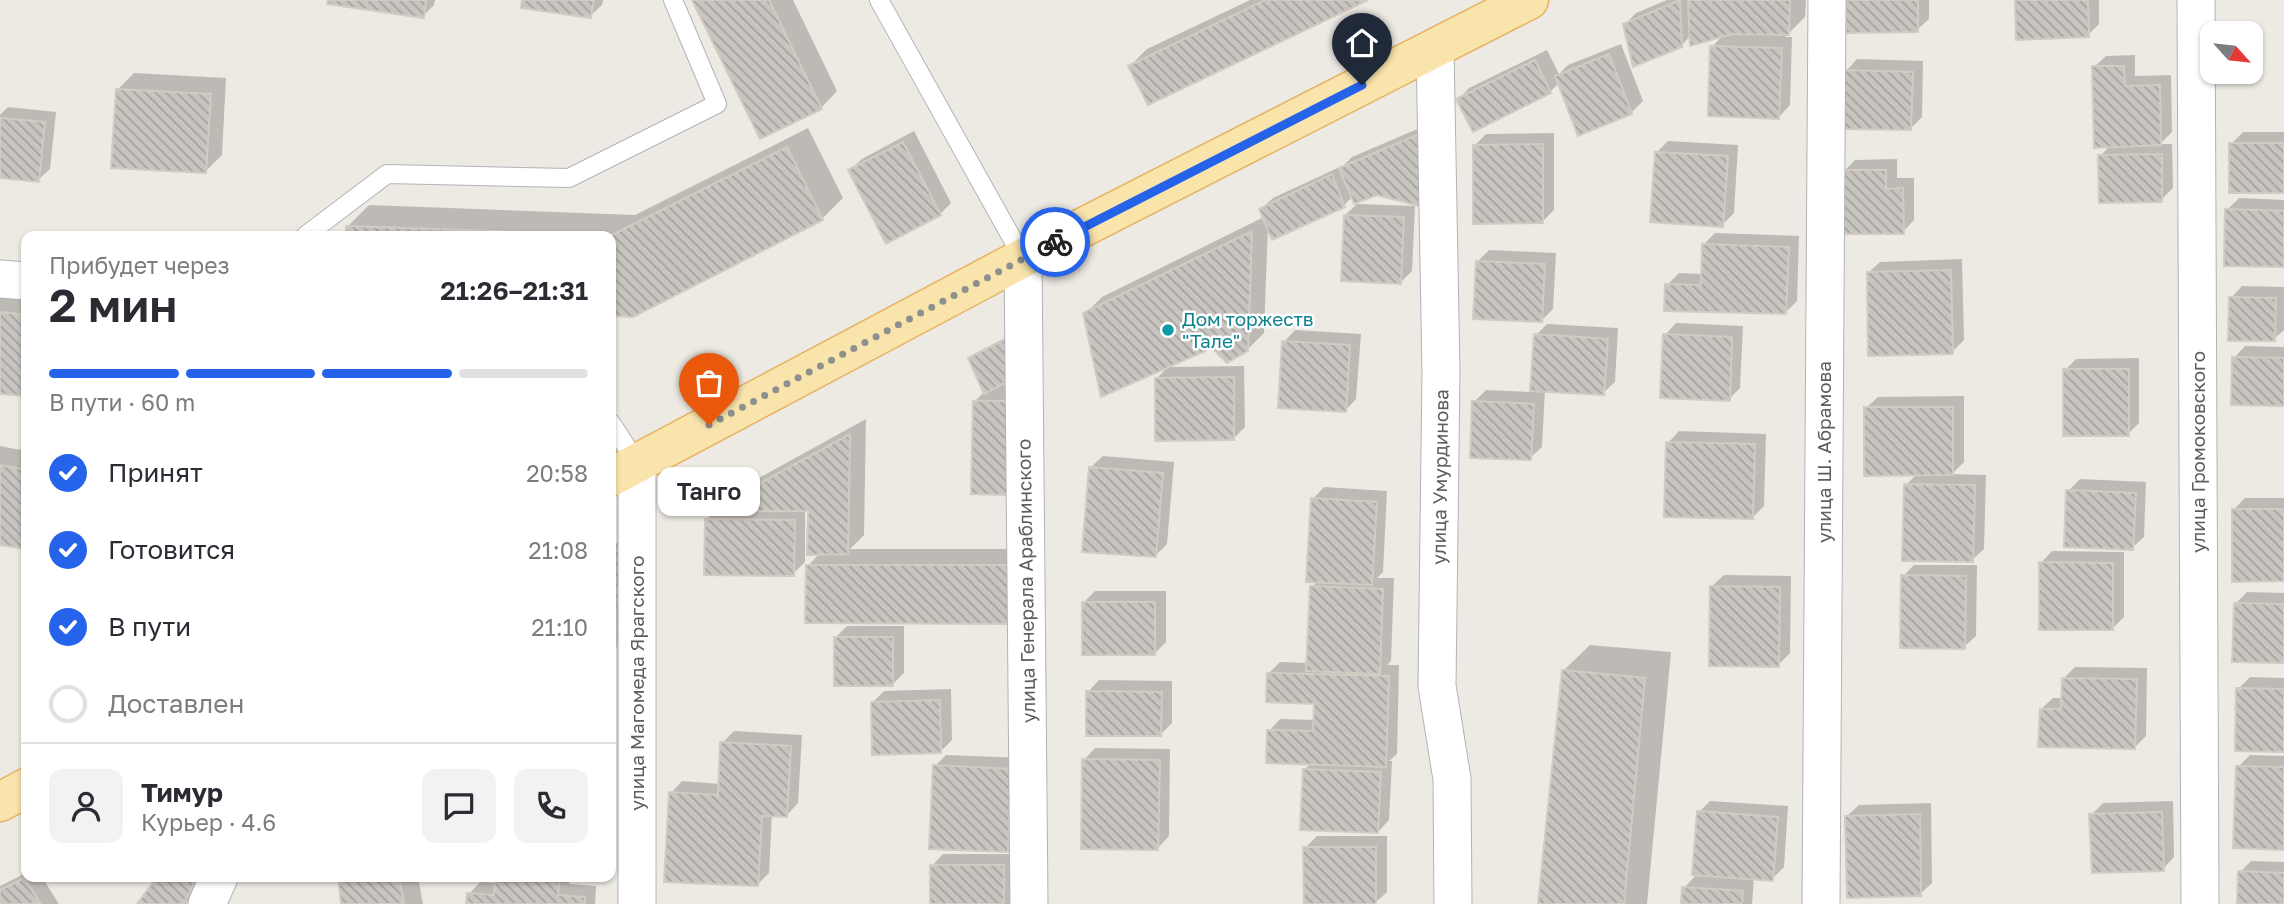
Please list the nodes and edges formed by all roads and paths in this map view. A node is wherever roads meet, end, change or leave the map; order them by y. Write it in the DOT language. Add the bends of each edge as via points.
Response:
graph roads {
  1 [pos="673,0"];
  2 [pos="879,0"];
  3 [pos="1529,0"];
  4 [pos="1827,0"];
  5 [pos="2196,0"];
  6 [pos="1435,48"];
  7 [pos="312,231"];
  8 [pos="1023,258"];
  9 [pos="0,279"];
  10 [pos="21,281"];
  11 [pos="616,441"];
  12 [pos="624,470"];
  13 [pos="21,791"];
  14 [pos="0,802"];
  15 [pos="217,882"];
  16 [pos="207,904"];
  17 [pos="637,904"];
  18 [pos="1029,904"];
  19 [pos="1453,904"];
  20 [pos="1821,904"];
  21 [pos="2200,904"];
  1 -- 7 [label="lane" via="717,104 569,178 387,174"];
  2 -- 8 [label="lane"];
  3 -- 6 [label="main road"];
  4 -- 20 [label="street, улица Ш. Абрамова"];
  5 -- 21 [label="street, улица Громоковского"];
  6 -- 8 [label="main road"];
  6 -- 19 [label="street, улица Умурдинова" via="1441,372 1437,686 1452,779"];
  8 -- 12 [label="main road"];
  8 -- 18 [label="street, улица Генерала Араблинского"];
  9 -- 10 [label="street"];
  11 -- 12 [label="lane"];
  12 -- 17 [label="street, улица Магомеда Ярагского"];
  13 -- 14 [label="main road"];
  15 -- 16 [label="street"];
}
